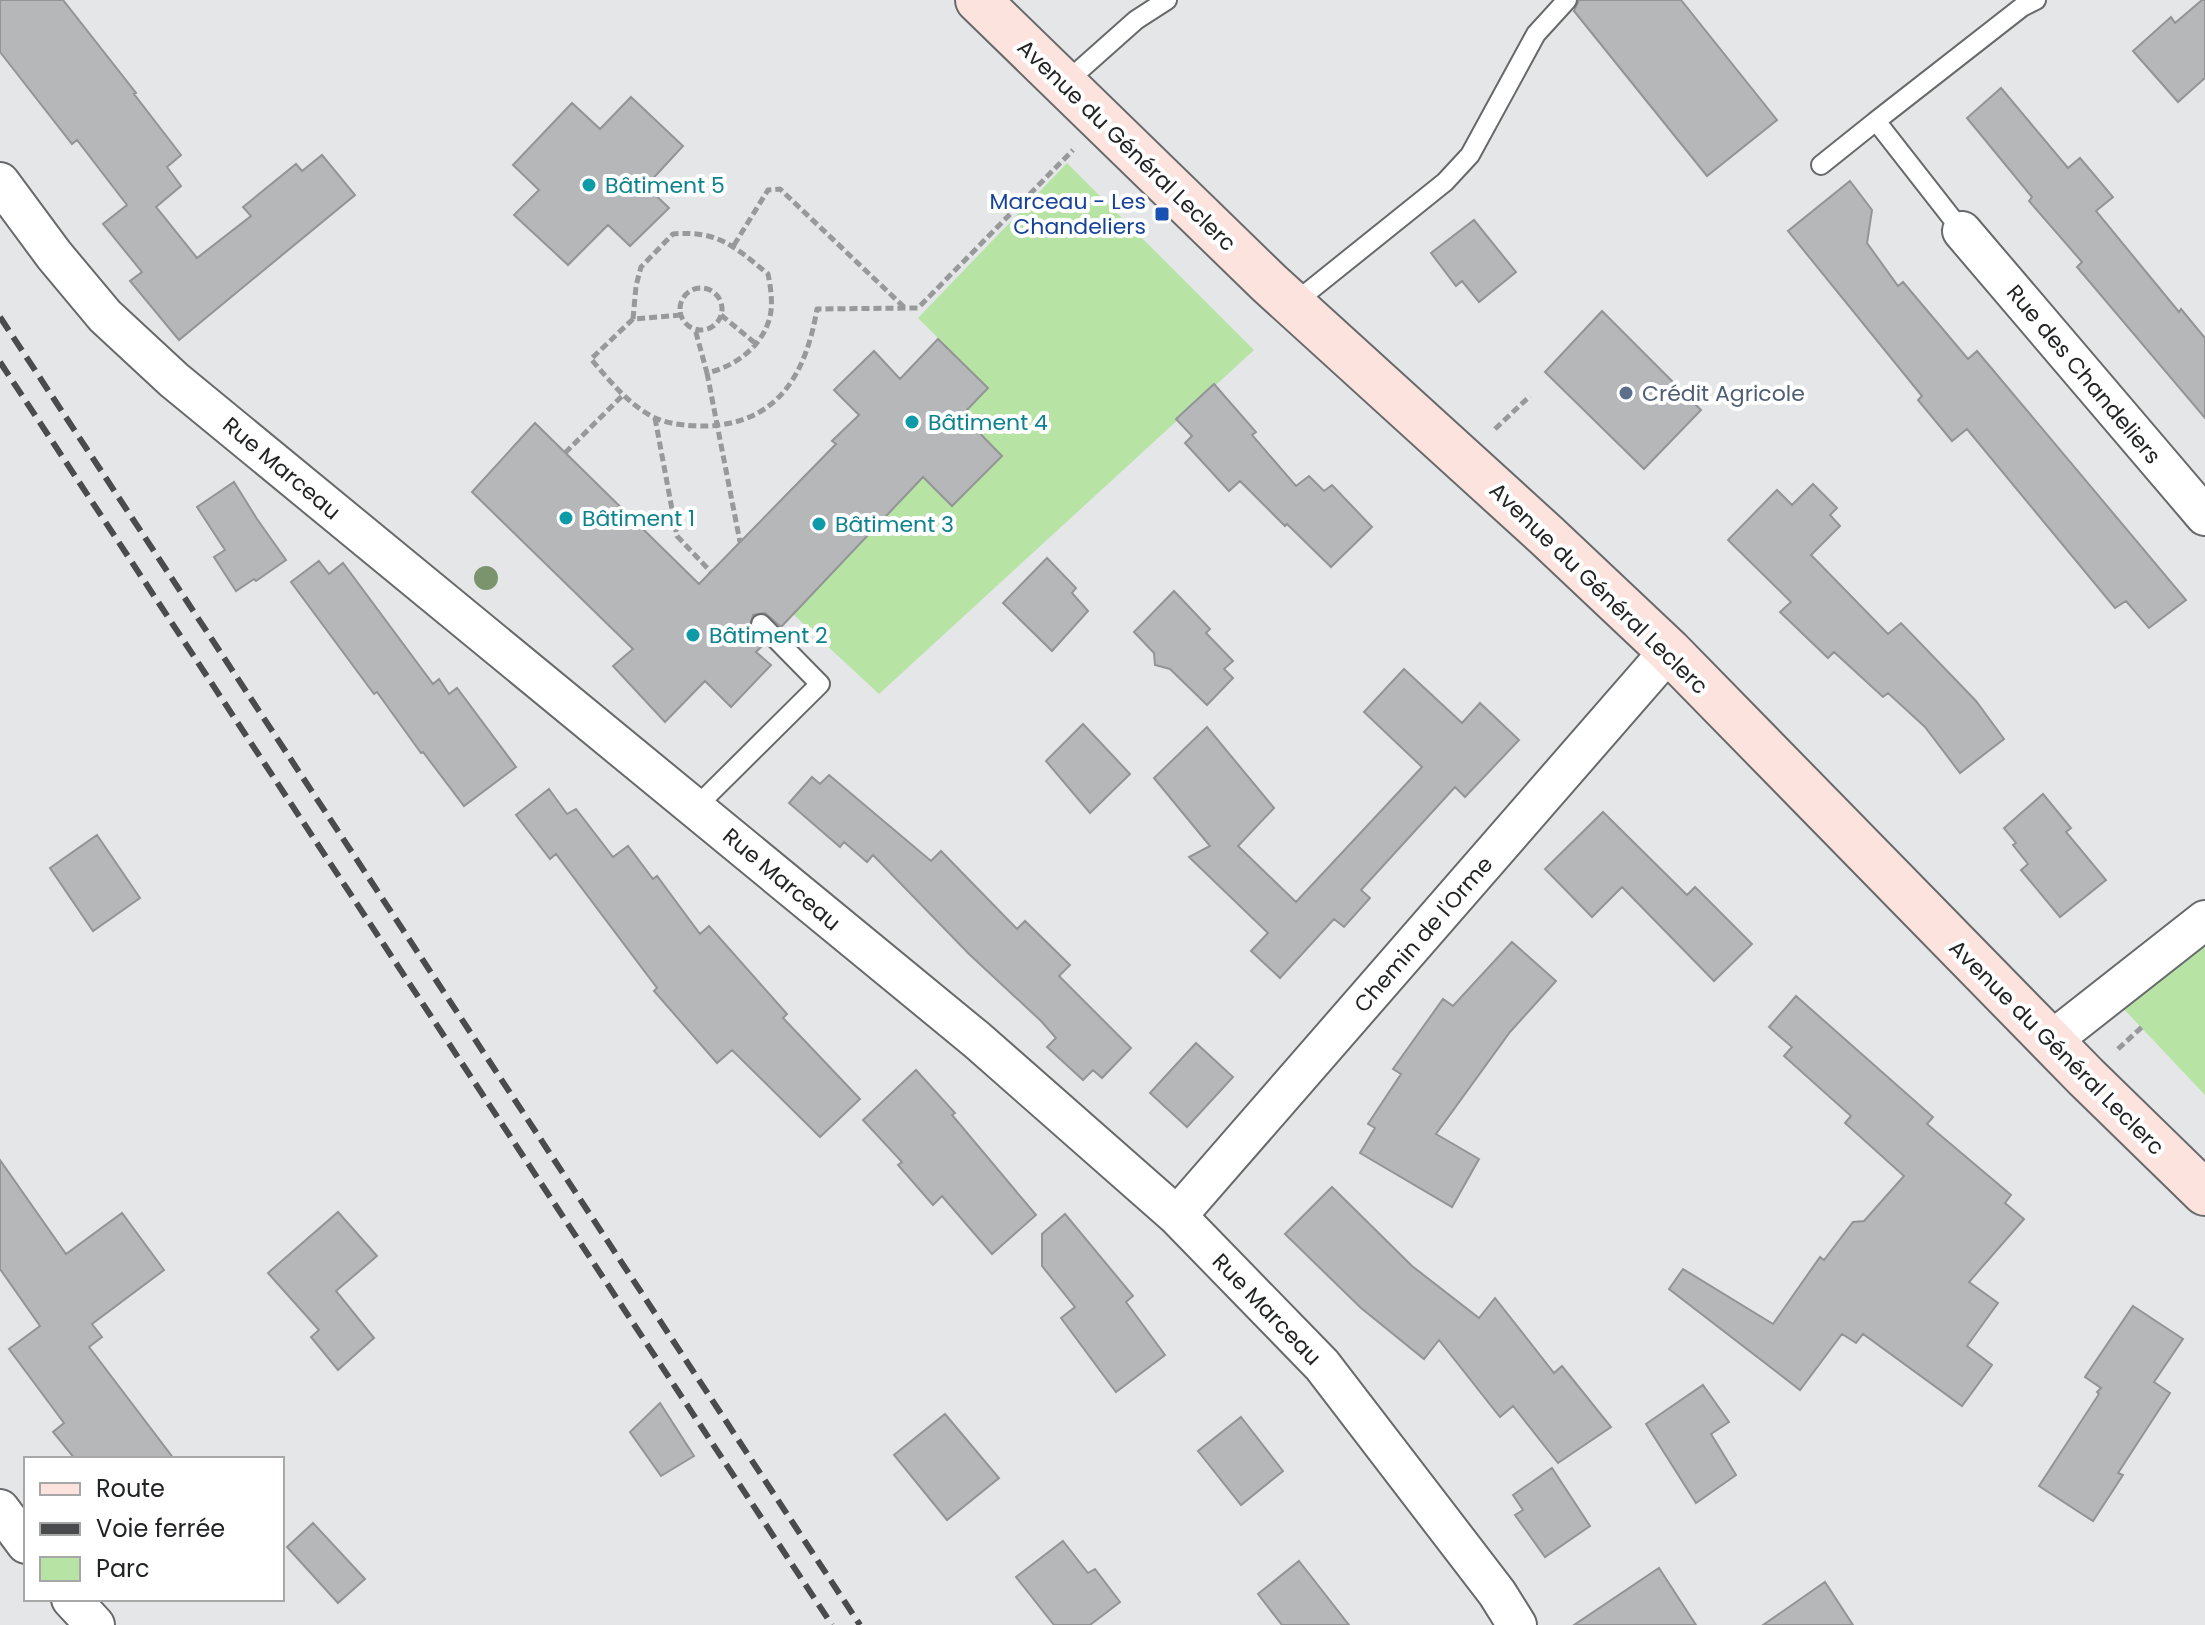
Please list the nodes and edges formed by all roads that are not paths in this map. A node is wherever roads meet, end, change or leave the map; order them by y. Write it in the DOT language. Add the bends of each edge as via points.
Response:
graph roads {
  1 [pos="978,0"];
  2 [pos="1167,0"];
  3 [pos="1567,0"];
  4 [pos="2036,0"];
  5 [pos="1064,84"];
  6 [pos="1876,121"];
  7 [pos="1821,165"];
  8 [pos="0,182"];
  9 [pos="1962,231"];
  10 [pos="1293,304"];
  11 [pos="2205,516"];
  12 [pos="761,624"];
  13 [pos="1669,651"];
  14 [pos="696,807"];
  15 [pos="2205,920"];
  16 [pos="2051,1041"];
  17 [pos="2205,1193"];
  18 [pos="1177,1216"];
  19 [pos="0,1509"];
  20 [pos="24,1541"];
  21 [pos="73,1601"];
  22 [pos="95,1625"];
  23 [pos="1517,1625"];
  1 -- 5 [label="main road, Avenue du Général Leclerc"];
  2 -- 5 [label="lane" via="1136,20"];
  3 -- 10 [label="lane" via="1536,34 1470,155 1445,182"];
  4 -- 6 [label="lane"];
  5 -- 10 [label="main road, Avenue du Général Leclerc"];
  6 -- 7 [label="lane"];
  6 -- 9 [label="lane"];
  8 -- 14 [label="street, Rue Marceau" via="105,316 174,380"];
  9 -- 11 [label="street, Rue des Chandeliers"];
  10 -- 13 [label="main road, Avenue du Général Leclerc"];
  12 -- 14 [label="lane" via="820,684"];
  13 -- 16 [label="main road, Avenue du Général Leclerc"];
  13 -- 18 [label="street, Chemin de l'Orme"];
  14 -- 18 [label="street, Rue Marceau" via="977,1040"];
  15 -- 16 [label="street"];
  16 -- 17 [label="main road, Avenue du Général Leclerc"];
  18 -- 23 [label="street, Rue Marceau" via="1322,1365"];
  19 -- 20 [label="street"];
  21 -- 22 [label="street"];
}
